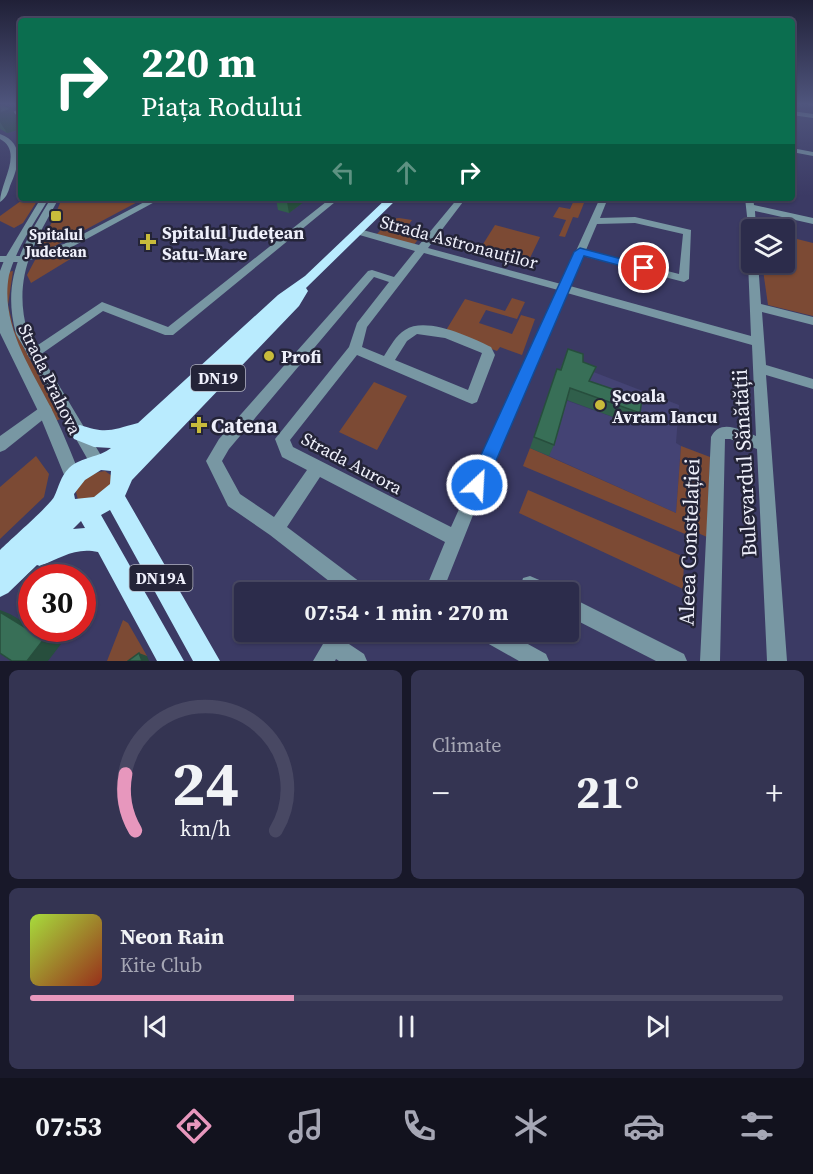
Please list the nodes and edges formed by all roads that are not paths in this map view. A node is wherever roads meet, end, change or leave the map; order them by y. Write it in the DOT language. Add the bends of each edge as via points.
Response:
graph roads {
  1 [pos="0,136"];
  2 [pos="18,151"];
  3 [pos="795,151"];
  4 [pos="813,154"];
  5 [pos="0,199"];
  6 [pos="47,201"];
  7 [pos="152,201"];
  8 [pos="332,201"];
  9 [pos="390,201"];
  10 [pos="460,201"];
  11 [pos="603,201"];
  12 [pos="750,203"];
  13 [pos="751,219"];
  14 [pos="595,221"];
  15 [pos="813,221"];
  16 [pos="359,231"];
  17 [pos="421,249"];
  18 [pos="580,252"];
  19 [pos="11,258"];
  20 [pos="754,273"];
  21 [pos="310,279"];
  22 [pos="396,281"];
  23 [pos="562,287"];
  24 [pos="756,307"];
  25 [pos="813,321"];
  26 [pos="758,342"];
  27 [pos="354,349"];
  28 [pos="33,354"];
  29 [pos="387,363"];
  30 [pos="760,368"];
  31 [pos="813,384"];
  32 [pos="45,410"];
  33 [pos="150,424"];
  34 [pos="80,433"];
  35 [pos="0,445"];
  36 [pos="764,445"];
  37 [pos="317,469"];
  38 [pos="111,473"];
  39 [pos="73,477"];
  40 [pos="76,508"];
  41 [pos="276,529"];
  42 [pos="456,539"];
  43 [pos="105,543"];
  44 [pos="11,565"];
  45 [pos="344,582"];
  46 [pos="437,582"];
  47 [pos="0,585"];
  48 [pos="579,611"];
  49 [pos="505,642"];
  50 [pos="333,646"];
  51 [pos="171,661"];
  52 [pos="207,661"];
  53 [pos="357,661"];
  54 [pos="539,661"];
  55 [pos="677,661"];
  56 [pos="710,661"];
  57 [pos="777,661"];
  1 -- 2 [label="street"];
  2 -- 5 [label="street" via="14,172"];
  3 -- 4 [label="street"];
  6 -- 19 [label="street, Strada Prahova"];
  7 -- 19 [label="street" via="81,240"];
  8 -- 28 [label="street" via="169,332 102,306"];
  9 -- 16 [label="main road, DN19"];
  10 -- 17 [label="street, Strada Aurora"];
  11 -- 14 [label="street"];
  12 -- 13 [label="street"];
  12 -- 15 [label="street"];
  14 -- 18 [label="street"];
  14 -- 18 [label="street" via="635,220 688,232 684,279"];
  16 -- 17 [label="street, Strada Astronauților"];
  16 -- 21 [label="main road, DN19"];
  17 -- 22 [label="street, Strada Aurora"];
  17 -- 23 [label="street, Strada Astronauților"];
  18 -- 23 [label="street"];
  19 -- 28 [label="street, Strada Prahova" via="19,328"];
  19 -- 32 [label="street, Strada Prahova" via="3,277 3,328"];
  20 -- 24 [label="street, Bulevardul Sănătății"];
  21 -- 33 [label="main road, DN19" via="283,298"];
  21 -- 38 [label="main road, DN19" via="294,303"];
  22 -- 27 [label="street, Strada Aurora" via="361,326"];
  22 -- 41 [label="street" via="372,273 213,461 234,500"];
  23 -- 26 [label="street, Strada Astronauților"];
  23 -- 42 [label="street"];
  24 -- 25 [label="street"];
  24 -- 26 [label="street, Bulevardul Sănătății"];
  26 -- 30 [label="street, Bulevardul Sănătății"];
  27 -- 29 [label="street"];
  27 -- 37 [label="street, Strada Aurora" via="282,439 287,452"];
  28 -- 34 [label="street, Strada Prahova"];
  29 -- 29 [label="street" via="410,331 417,329 472,344 487,350 489,355 472,398"];
  30 -- 31 [label="street"];
  30 -- 36 [label="street, Bulevardul Sănătății"];
  32 -- 35 [label="street"];
  32 -- 39 [label="street, Strada Prahova"];
  33 -- 34 [label="main road" via="106,441"];
  33 -- 38 [label="main road, DN19"];
  34 -- 38 [label="street, Strada Prahova"];
  36 -- 56 [label="street, Aleea Constelației" via="730,433 718,437"];
  36 -- 57 [label="street, Bulevardul Sănătății"];
  37 -- 41 [label="street"];
  37 -- 42 [label="street, Strada Aurora"];
  38 -- 39 [label="main road, DN19" via="82,470"];
  38 -- 40 [label="main road, DN19" via="101,506"];
  38 -- 52 [label="main road, DN19A"];
  39 -- 40 [label="main road, DN19" via="67,486"];
  40 -- 43 [label="main road, DN19A"];
  40 -- 44 [label="main road, DN19"];
  41 -- 45 [label="street"];
  42 -- 46 [label="street"];
  43 -- 44 [label="main road" via="80,538"];
  43 -- 51 [label="main road, DN19A"];
  44 -- 47 [label="main road, DN19"];
  48 -- 55 [label="street"];
  49 -- 54 [label="street"];
  50 -- 53 [label="street"];
}
